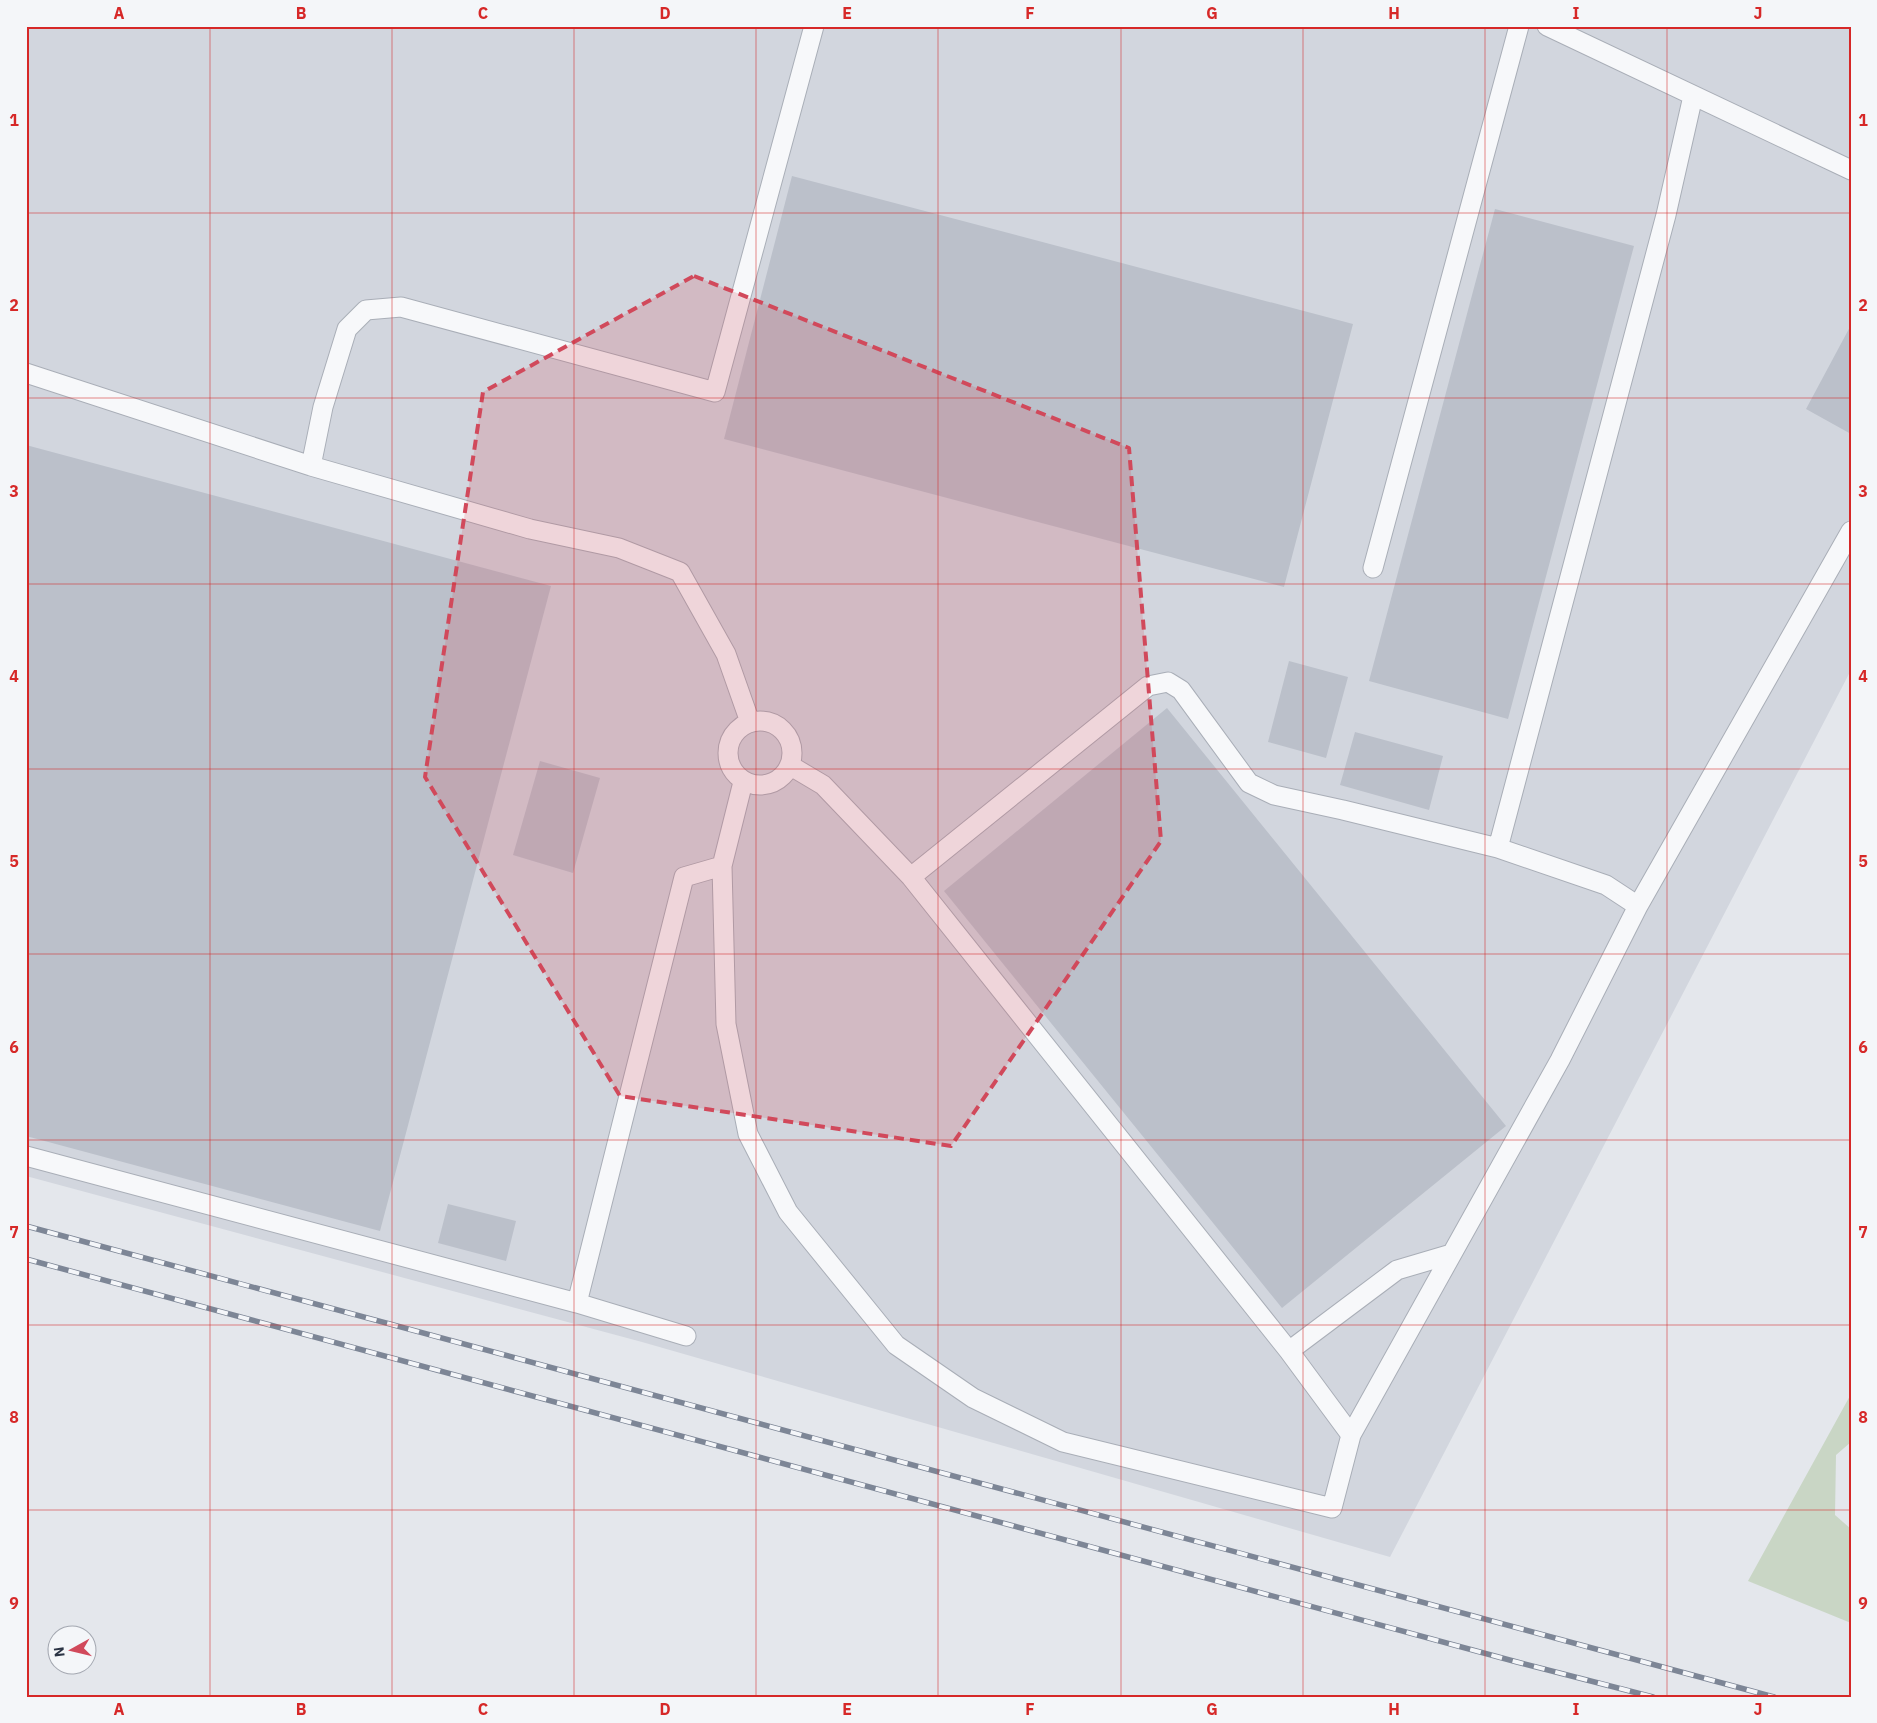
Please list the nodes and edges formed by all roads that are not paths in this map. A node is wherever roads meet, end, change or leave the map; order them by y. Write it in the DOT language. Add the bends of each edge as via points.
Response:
graph roads {
  1 [pos="814,26"];
  2 [pos="1519,26"];
  3 [pos="1547,26"];
  4 [pos="1693,96"];
  5 [pos="1851,170"];
  6 [pos="26,373"];
  7 [pos="311,466"];
  8 [pos="1851,531"];
  9 [pos="1373,568"];
  10 [pos="750,722"];
  11 [pos="791,766"];
  12 [pos="743,782"];
  13 [pos="1498,848"];
  14 [pos="722,866"];
  15 [pos="911,877"];
  16 [pos="1638,906"];
  17 [pos="26,1156"];
  18 [pos="1451,1254"];
  19 [pos="577,1303"];
  20 [pos="686,1336"];
  21 [pos="1289,1351"];
  22 [pos="1351,1435"];
  1 -- 7 [label="lane" via="715,392 401,307 366,310 347,329 323,407"];
  2 -- 9 [label="lane"];
  3 -- 4 [label="lane"];
  4 -- 5 [label="lane"];
  4 -- 13 [label="lane" via="1666,215"];
  6 -- 7 [label="lane"];
  7 -- 10 [label="lane" via="530,529 619,548 680,572 726,654"];
  8 -- 16 [label="lane"];
  10 -- 11 [label="lane" via="768,721 785,730 793,747"];
  10 -- 12 [label="lane" via="734,732 727,750 730,768"];
  11 -- 12 [label="lane" via="779,781 761,787"];
  11 -- 15 [label="lane" via="823,785"];
  12 -- 14 [label="lane"];
  13 -- 15 [label="lane" via="1274,795 1249,783 1181,690 1168,682 1148,686"];
  13 -- 16 [label="lane" via="1606,884"];
  14 -- 19 [label="lane" via="684,877"];
  14 -- 22 [label="lane" via="726,1024 748,1134 788,1212 896,1345 973,1398 1063,1442 1332,1508"];
  15 -- 21 [label="lane"];
  16 -- 18 [label="lane" via="1560,1060"];
  17 -- 19 [label="lane"];
  18 -- 21 [label="lane" via="1396,1270"];
  18 -- 22 [label="lane"];
  19 -- 20 [label="lane"];
  21 -- 22 [label="lane"];
}
